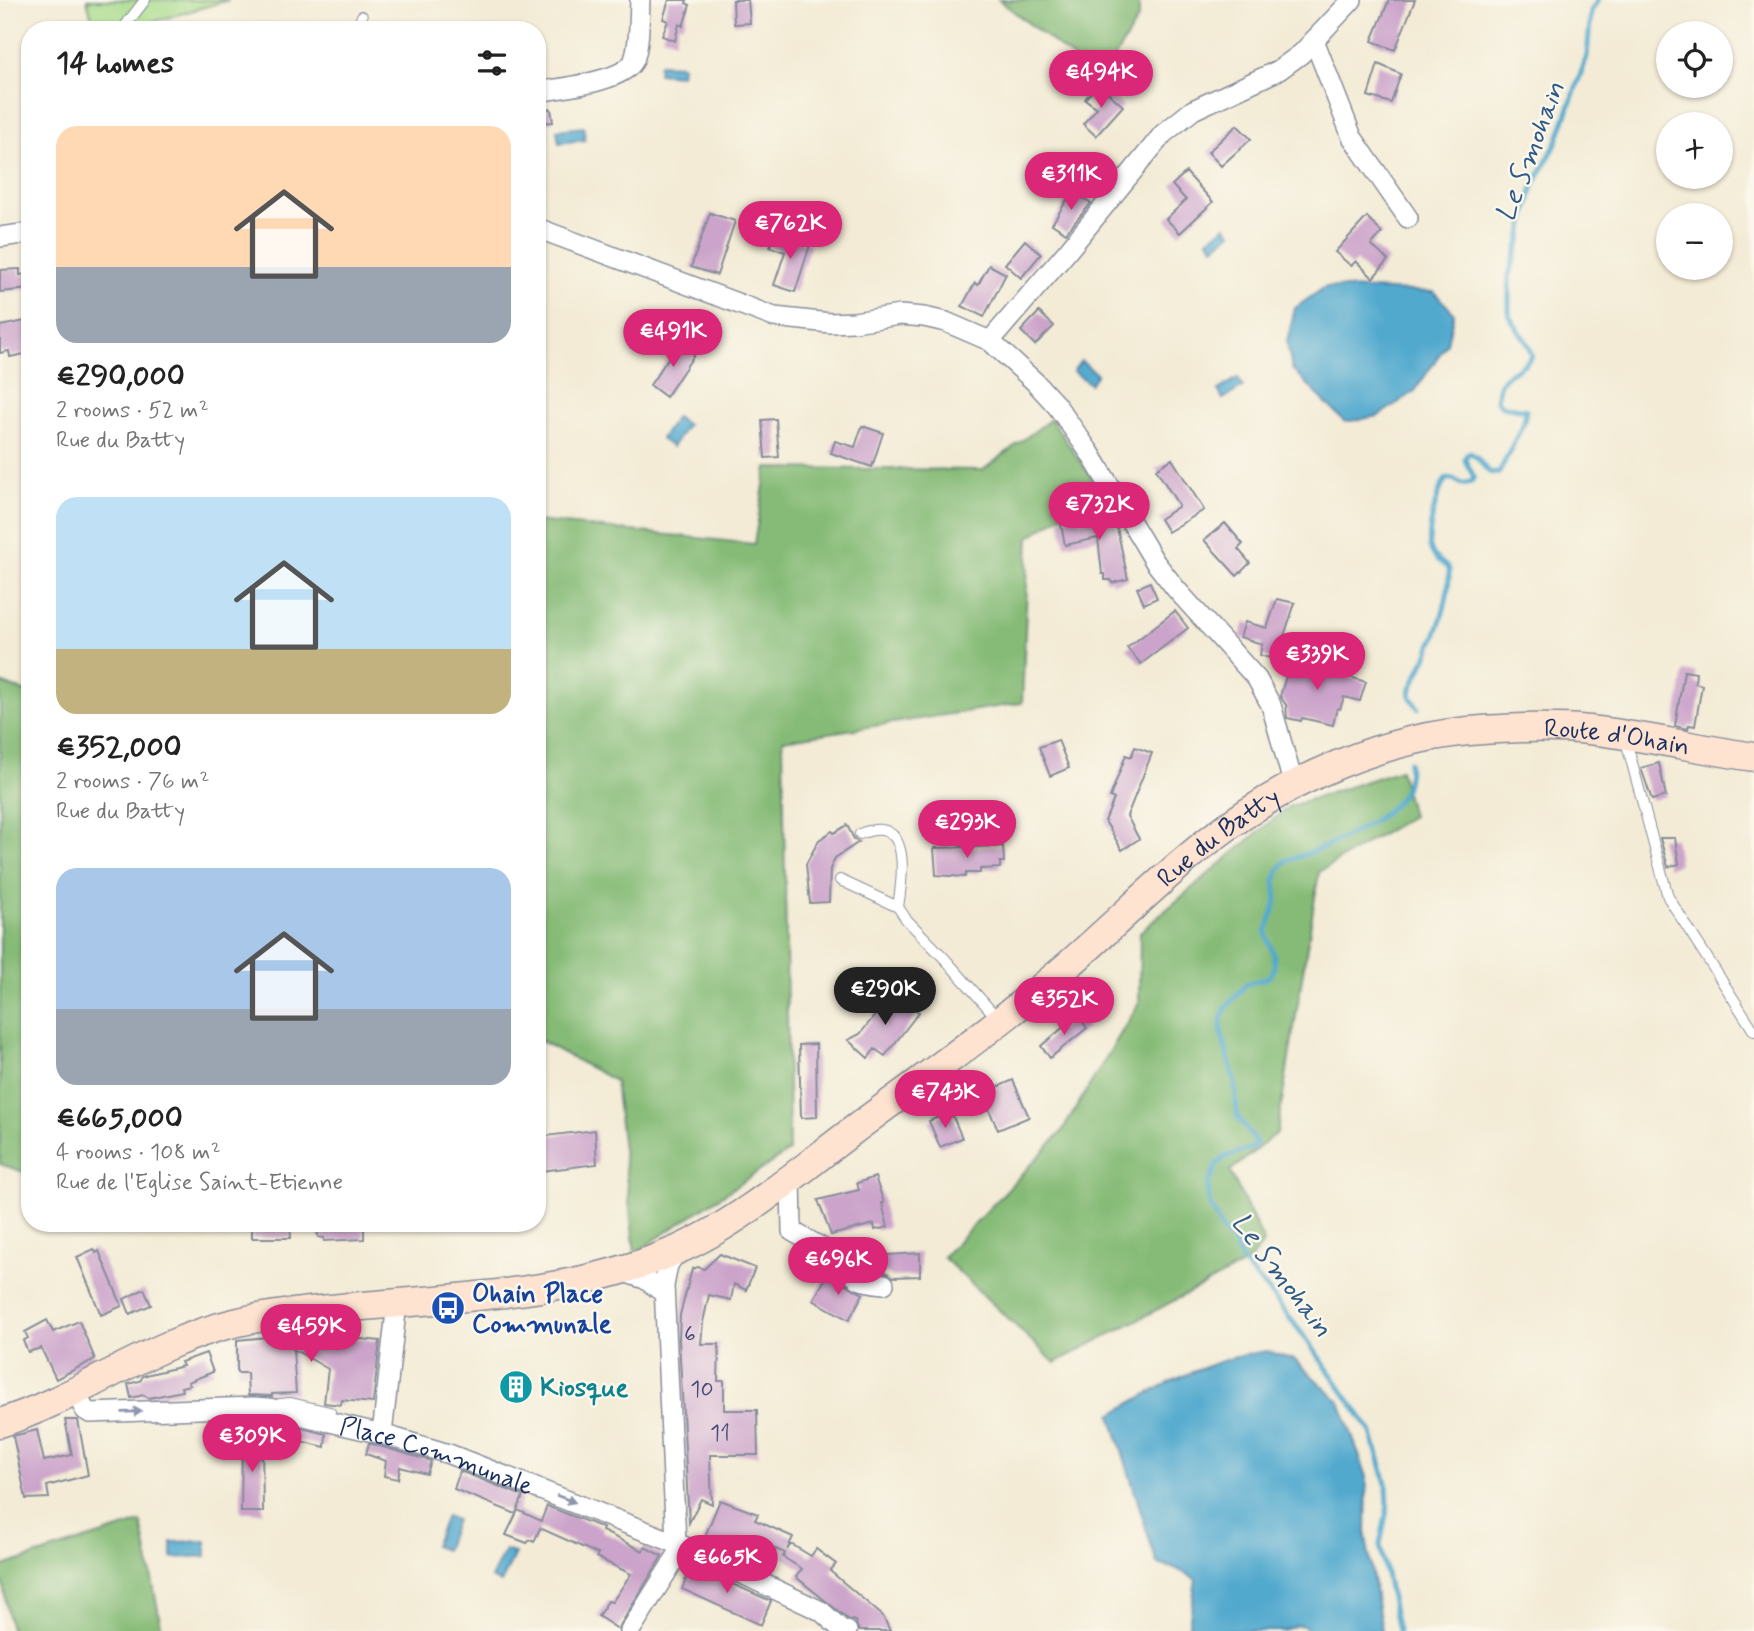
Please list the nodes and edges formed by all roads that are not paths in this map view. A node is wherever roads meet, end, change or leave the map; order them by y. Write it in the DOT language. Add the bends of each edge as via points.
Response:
graph roads {
  1 [pos="145,0"];
  2 [pos="640,0"];
  3 [pos="1345,3"];
  4 [pos="362,16"];
  5 [pos="129,21"];
  6 [pos="360,21"];
  7 [pos="1314,40"];
  8 [pos="546,90"];
  9 [pos="1408,218"];
  10 [pos="546,231"];
  11 [pos="21,234"];
  12 [pos="0,237"];
  13 [pos="990,341"];
  14 [pos="1478,730"];
  15 [pos="1625,736"];
  16 [pos="1754,757"];
  17 [pos="1294,786"];
  18 [pos="860,834"];
  19 [pos="840,880"];
  20 [pos="898,907"];
  21 [pos="999,1020"];
  22 [pos="1754,1031"];
  23 [pos="791,1176"];
  24 [pos="678,1250"];
  25 [pos="621,1271"];
  26 [pos="884,1284"];
  27 [pos="664,1293"];
  28 [pos="397,1303"];
  29 [pos="75,1392"];
  30 [pos="0,1423"];
  31 [pos="382,1434"];
  32 [pos="679,1544"];
  33 [pos="630,1631"];
  34 [pos="844,1631"];
  1 -- 5 [label="lane"];
  2 -- 8 [label="street" via="636,51 626,71"];
  3 -- 7 [label="street"];
  4 -- 6 [label="lane"];
  7 -- 9 [label="street" via="1352,137"];
  7 -- 13 [label="street" via="1279,70 1193,110 1163,134"];
  10 -- 13 [label="street" via="774,317 830,323 900,315 924,317"];
  11 -- 12 [label="street"];
  13 -- 17 [label="street" via="1057,406 1155,562 1257,679 1270,705"];
  14 -- 15 [label="main road, Route d'Ohain" via="1586,730"];
  14 -- 17 [label="main road, Rue du Batty" via="1354,758"];
  15 -- 16 [label="main road, Route d'Ohain"];
  15 -- 22 [label="lane" via="1668,897"];
  17 -- 21 [label="main road, Rue du Batty" via="1211,839 1090,947"];
  18 -- 20 [label="lane" via="874,828 883,830 899,844 903,877"];
  19 -- 20 [label="lane"];
  20 -- 21 [label="lane"];
  21 -- 23 [label="main road, Rue du Batty"];
  23 -- 24 [label="main road, Rue du Batty" via="726,1223"];
  23 -- 26 [label="street" via="792,1231 836,1258 853,1277"];
  24 -- 25 [label="main road"];
  24 -- 27 [label="street" via="665,1275"];
  25 -- 27 [label="street" via="645,1279"];
  25 -- 28 [label="main road" via="551,1288"];
  27 -- 32 [label="street"];
  28 -- 29 [label="main road" via="253,1319 208,1331"];
  28 -- 31 [label="street"];
  29 -- 30 [label="main road"];
  29 -- 31 [label="street, Place Communale, one-way" via="90,1413 228,1407"];
  31 -- 32 [label="street, Place Communale, one-way" via="449,1454"];
  32 -- 33 [label="street"];
  32 -- 34 [label="street, Place Communale" via="821,1611"];
}
